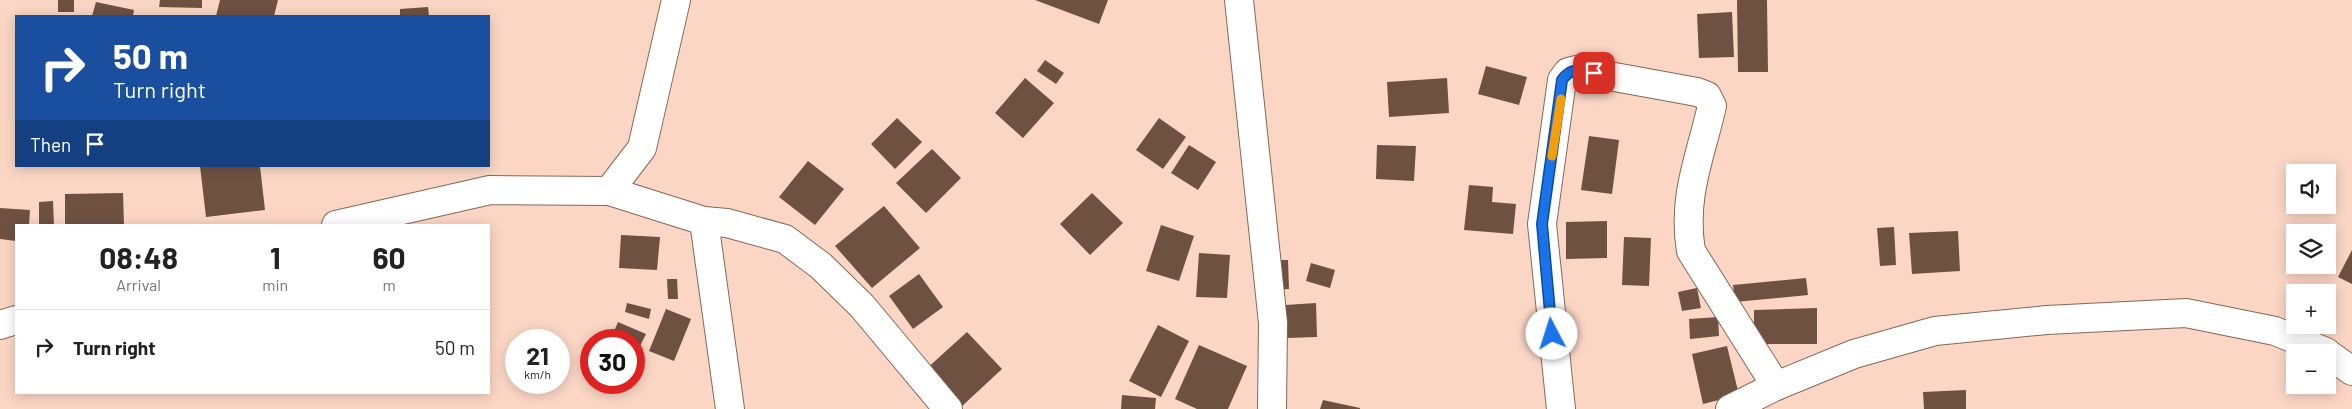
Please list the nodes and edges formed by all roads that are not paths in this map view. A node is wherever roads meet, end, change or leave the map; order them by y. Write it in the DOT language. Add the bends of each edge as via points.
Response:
graph roads {
  1 [pos="676,0"];
  2 [pos="1239,0"];
  3 [pos="609,191"];
  4 [pos="704,222"];
  5 [pos="340,224"];
  6 [pos="15,320"];
  7 [pos="0,325"];
  8 [pos="2306,344"];
  9 [pos="2336,359"];
  10 [pos="2352,371"];
  11 [pos="1776,386"];
  12 [pos="730,409"];
  13 [pos="948,409"];
  14 [pos="1272,409"];
  15 [pos="1561,409"];
  16 [pos="1730,409"];
  1 -- 3 [label="street" via="642,148"];
  2 -- 14 [label="street" via="1273,323"];
  3 -- 4 [label="street"];
  3 -- 5 [label="street" via="490,190"];
  4 -- 12 [label="street"];
  4 -- 13 [label="street" via="727,224 785,239 814,261 862,306"];
  6 -- 7 [label="street"];
  8 -- 11 [label="street" via="2275,331 2186,313 2047,320 1935,330 1854,354"];
  9 -- 10 [label="street"];
  11 -- 15 [label="street" via="1692,251 1687,226 1689,193 1712,106 1707,96 1576,70 1568,72 1562,80 1542,224"];
  11 -- 16 [label="street"];
}
